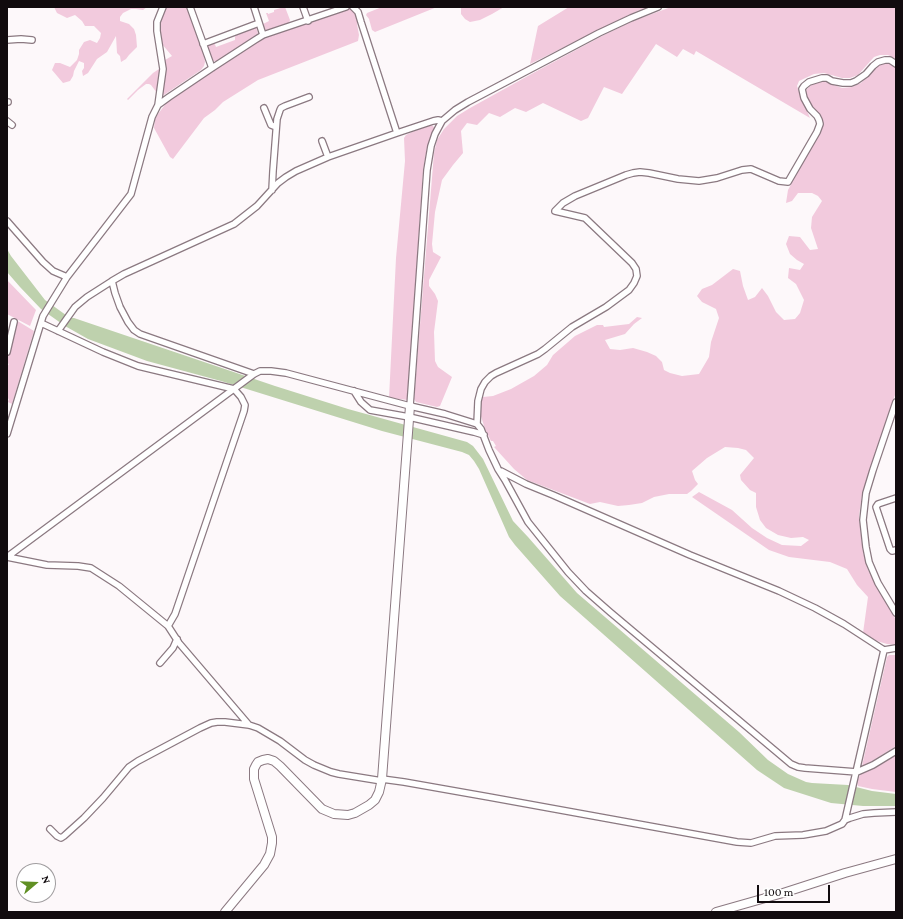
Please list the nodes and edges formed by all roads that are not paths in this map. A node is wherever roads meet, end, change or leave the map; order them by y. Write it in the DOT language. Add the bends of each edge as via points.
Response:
graph roads {
  1 [pos="163,7"];
  2 [pos="190,7"];
  3 [pos="254,7"];
  4 [pos="304,7"];
  5 [pos="346,7"];
  6 [pos="353,7"];
  7 [pos="658,7"];
  8 [pos="308,21"];
  9 [pos="259,23"];
  10 [pos="263,35"];
  11 [pos="7,40"];
  12 [pos="32,40"];
  13 [pos="203,44"];
  14 [pos="896,64"];
  15 [pos="212,68"];
  16 [pos="309,97"];
  17 [pos="158,105"];
  18 [pos="264,108"];
  19 [pos="442,122"];
  20 [pos="276,127"];
  21 [pos="397,133"];
  22 [pos="322,141"];
  23 [pos="328,157"];
  24 [pos="272,190"];
  25 [pos="7,221"];
  26 [pos="67,277"];
  27 [pos="112,281"];
  28 [pos="14,322"];
  29 [pos="40,323"];
  30 [pos="58,331"];
  31 [pos="7,352"];
  32 [pos="252,376"];
  33 [pos="235,388"];
  34 [pos="354,391"];
  35 [pos="896,402"];
  36 [pos="410,406"];
  37 [pos="409,421"];
  38 [pos="477,424"];
  39 [pos="7,434"];
  40 [pos="484,435"];
  41 [pos="498,469"];
  42 [pos="896,498"];
  43 [pos="896,550"];
  44 [pos="7,557"];
  45 [pos="896,613"];
  46 [pos="168,626"];
  47 [pos="177,639"];
  48 [pos="896,648"];
  49 [pos="884,650"];
  50 [pos="160,662"];
  51 [pos="236,709"];
  52 [pos="229,722"];
  53 [pos="249,725"];
  54 [pos="896,751"];
  55 [pos="856,772"];
  56 [pos="382,780"];
  57 [pos="896,812"];
  58 [pos="845,820"];
  59 [pos="50,829"];
  60 [pos="896,859"];
  61 [pos="225,912"];
  62 [pos="716,912"];
  1 -- 17 [label="street" via="157,22 162,69"];
  2 -- 13 [label="street"];
  3 -- 9 [label="street"];
  4 -- 8 [label="street"];
  5 -- 8 [label="street"];
  6 -- 21 [label="street" via="358,12"];
  7 -- 19 [label="street" via="599,33 468,102"];
  8 -- 10 [label="street"];
  9 -- 10 [label="street"];
  9 -- 13 [label="street"];
  10 -- 15 [label="street"];
  11 -- 12 [label="street"];
  13 -- 15 [label="street"];
  14 -- 38 [label="street" via="890,60 878,62 866,74 851,82 843,83 822,78 804,86 804,98 820,124 788,182 779,181 751,169 699,181 640,172 626,175 563,202 555,211 585,218 632,263 637,276 629,290 572,327 538,354 490,376 481,389"];
  15 -- 17 [label="street"];
  16 -- 20 [label="street" via="281,108"];
  17 -- 26 [label="street" via="131,194"];
  18 -- 20 [label="street" via="271,125"];
  19 -- 21 [label="street" via="433,121"];
  19 -- 36 [label="street" via="431,146 427,170"];
  20 -- 24 [label="street"];
  21 -- 23 [label="street"];
  22 -- 23 [label="street"];
  23 -- 24 [label="street" via="296,171"];
  24 -- 27 [label="street" via="234,224"];
  25 -- 26 [label="street" via="43,262 53,271"];
  26 -- 29 [label="street"];
  27 -- 30 [label="street" via="76,307"];
  27 -- 32 [label="street" via="120,307 134,330"];
  28 -- 31 [label="street"];
  29 -- 30 [label="street"];
  29 -- 39 [label="street"];
  30 -- 33 [label="street" via="138,366"];
  32 -- 33 [label="street"];
  32 -- 34 [label="street" via="260,371 286,373"];
  33 -- 44 [label="street"];
  33 -- 46 [label="street" via="242,397 244,412 175,614"];
  34 -- 36 [label="street"];
  34 -- 37 [label="street" via="370,410"];
  35 -- 45 [label="street" via="866,494 863,520 869,562"];
  36 -- 37 [label="street"];
  36 -- 38 [label="street"];
  37 -- 40 [label="street"];
  37 -- 56 [label="street"];
  38 -- 40 [label="street"];
  40 -- 41 [label="street"];
  41 -- 49 [label="street" via="526,484 779,591 844,624"];
  41 -- 55 [label="street" via="528,522 568,572 610,612 790,764 805,768"];
  42 -- 43 [label="street" via="876,507 890,549"];
  44 -- 46 [label="street" via="47,565 91,568 119,586"];
  46 -- 47 [label="street"];
  47 -- 50 [label="street" via="173,648"];
  47 -- 51 [label="street"];
  48 -- 49 [label="street"];
  49 -- 55 [label="street"];
  51 -- 52 [label="street" via="236,715"];
  51 -- 53 [label="street"];
  52 -- 53 [label="street"];
  52 -- 59 [label="street" via="210,723 138,760 64,836 57,836"];
  53 -- 56 [label="street" via="276,738 314,765 339,774"];
  54 -- 55 [label="street"];
  55 -- 58 [label="street"];
  56 -- 58 [label="street" via="481,795 737,842 751,843 775,836 826,831"];
  56 -- 61 [label="street" via="375,800 369,805 348,815 334,814 322,809 274,761 268,759 258,762 254,769 254,779 272,837 270,854 264,865"];
  57 -- 58 [label="street" via="874,813"];
  60 -- 62 [label="street"];
}
